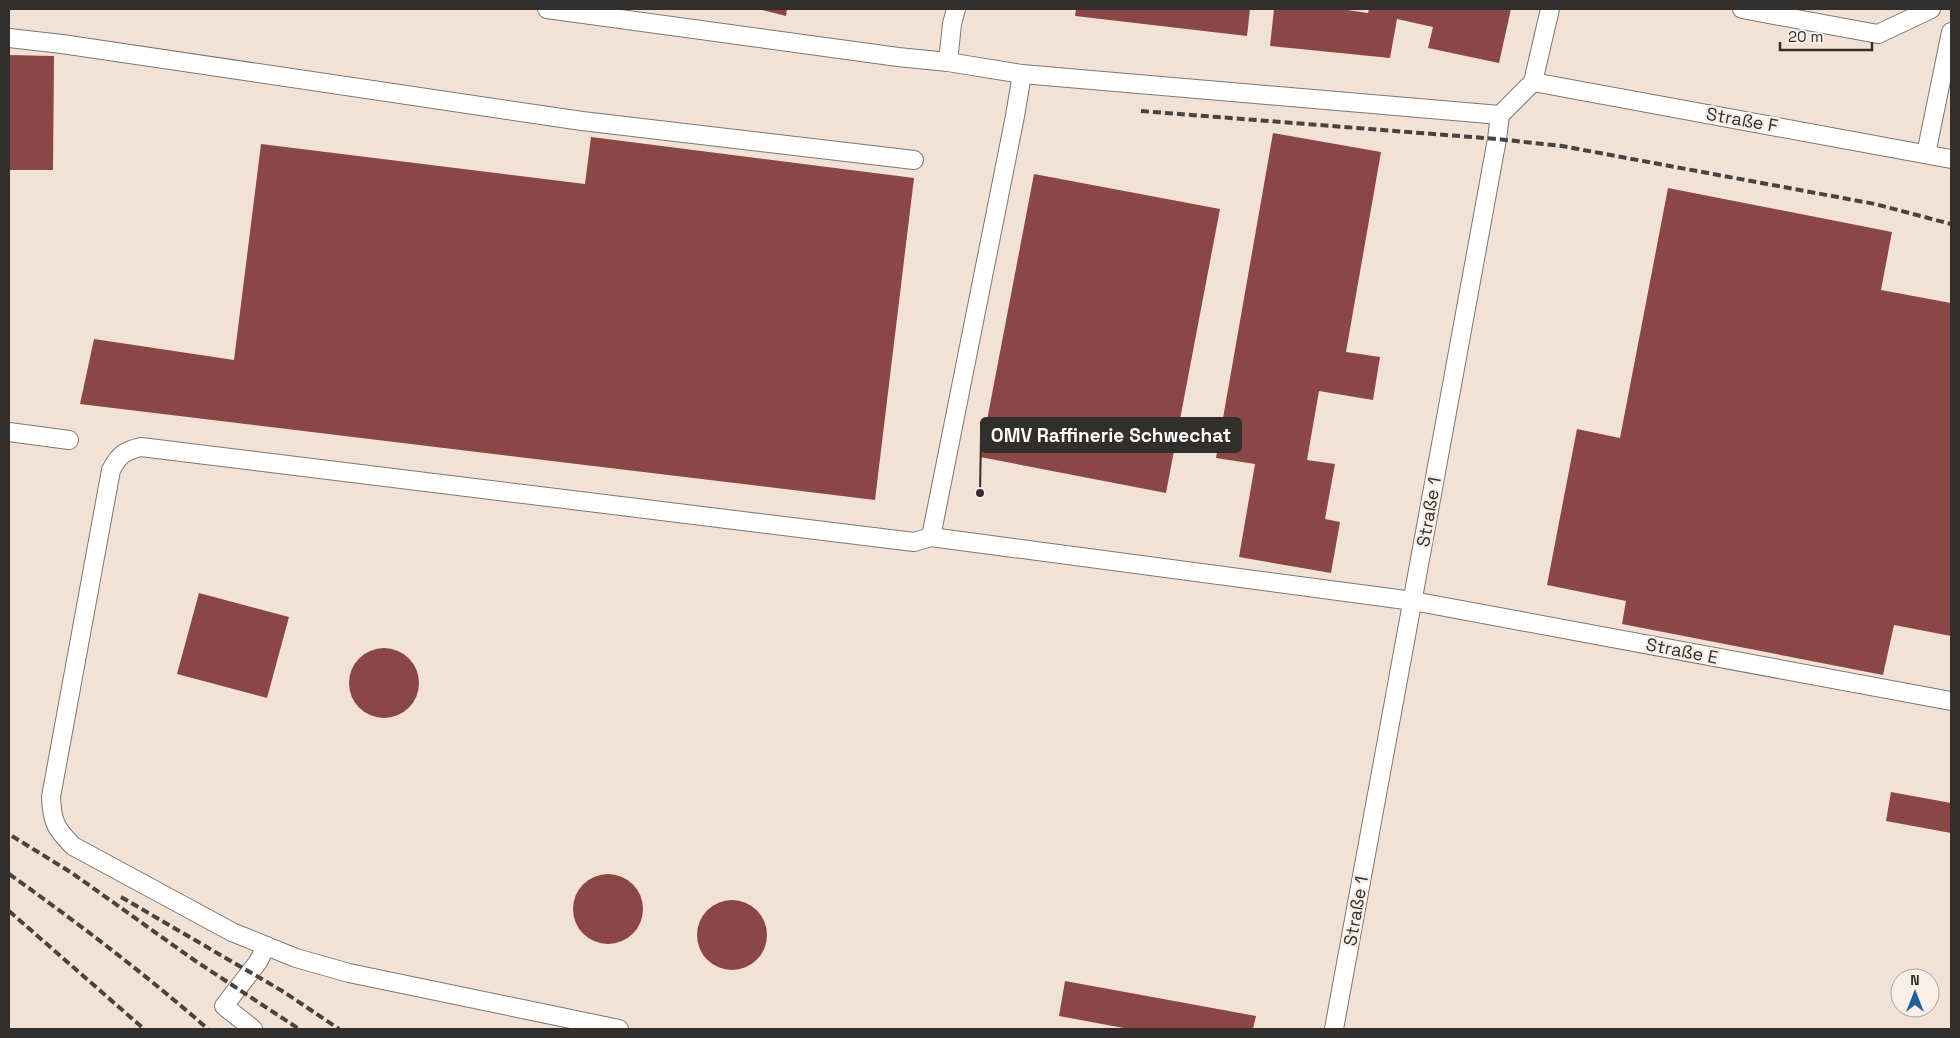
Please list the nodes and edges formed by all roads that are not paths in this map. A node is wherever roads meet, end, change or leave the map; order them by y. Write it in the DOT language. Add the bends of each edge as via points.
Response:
graph roads {
  1 [pos="547,9"];
  2 [pos="956,9"];
  3 [pos="1550,9"];
  4 [pos="1742,9"];
  5 [pos="1931,9"];
  6 [pos="1951,32"];
  7 [pos="9,38"];
  8 [pos="948,62"];
  9 [pos="1022,74"];
  10 [pos="1533,82"];
  11 [pos="1500,115"];
  12 [pos="1926,154"];
  13 [pos="1951,159"];
  14 [pos="914,160"];
  15 [pos="9,432"];
  16 [pos="69,440"];
  17 [pos="931,537"];
  18 [pos="1413,600"];
  19 [pos="1951,701"];
  20 [pos="266,946"];
  21 [pos="253,1029"];
  22 [pos="619,1029"];
  23 [pos="1334,1029"];
  1 -- 8 [label="lane"];
  2 -- 8 [label="lane"];
  3 -- 10 [label="lane"];
  4 -- 5 [label="lane" via="1878,34"];
  6 -- 12 [label="lane"];
  7 -- 14 [label="lane" via="582,120"];
  8 -- 9 [label="lane"];
  9 -- 11 [label="lane"];
  9 -- 17 [label="lane"];
  10 -- 11 [label="lane"];
  10 -- 12 [label="lane, Straße F"];
  11 -- 18 [label="lane, Straße 1"];
  12 -- 13 [label="lane, Straße F"];
  15 -- 16 [label="lane"];
  17 -- 18 [label="lane, Straße E"];
  17 -- 20 [label="lane, Straße E" via="914,542 141,447 127,450 117,458 111,470 51,797 51,816 59,832 73,846 232,932"];
  18 -- 19 [label="lane, Straße E"];
  18 -- 23 [label="lane, Straße 1"];
  20 -- 21 [label="lane" via="258,962 224,1006"];
  20 -- 22 [label="lane, Straße E" via="358,975"];
}
